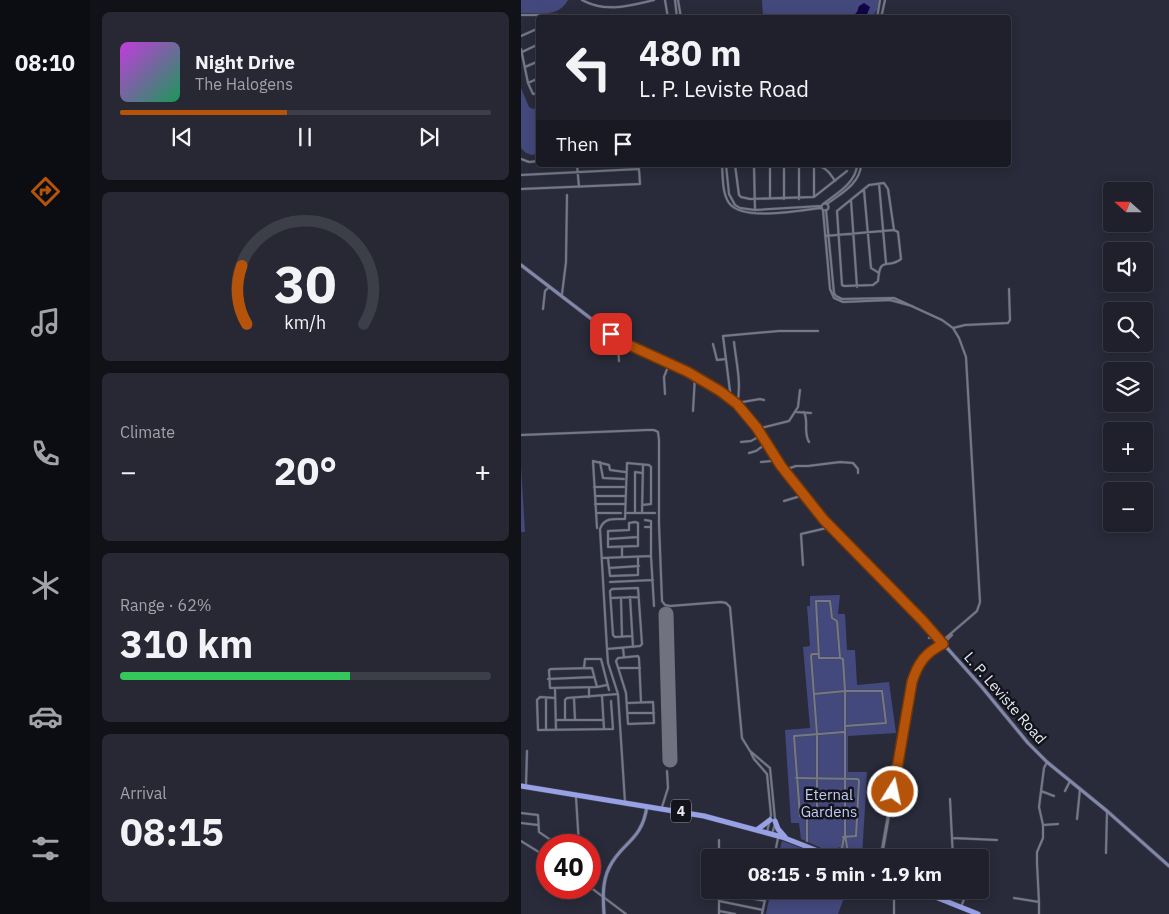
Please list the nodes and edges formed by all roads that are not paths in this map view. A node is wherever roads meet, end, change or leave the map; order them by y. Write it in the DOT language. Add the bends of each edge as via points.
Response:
graph roads {
  1 [pos="582,0"];
  2 [pos="654,0"];
  3 [pos="665,0"];
  4 [pos="677,0"];
  5 [pos="880,0"];
  6 [pos="885,0"];
  7 [pos="521,15"];
  8 [pos="668,15"];
  9 [pos="679,15"];
  10 [pos="878,15"];
  11 [pos="882,15"];
  12 [pos="536,16"];
  13 [pos="536,29"];
  14 [pos="521,36"];
  15 [pos="536,45"];
  16 [pos="521,49"];
  17 [pos="522,52"];
  18 [pos="536,62"];
  19 [pos="524,68"];
  20 [pos="536,79"];
  21 [pos="528,82"];
  22 [pos="536,94"];
  23 [pos="521,159"];
  24 [pos="536,161"];
  25 [pos="577,167"];
  26 [pos="722,167"];
  27 [pos="726,167"];
  28 [pos="735,167"];
  29 [pos="754,167"];
  30 [pos="769,167"];
  31 [pos="785,167"];
  32 [pos="799,167"];
  33 [pos="814,167"];
  34 [pos="824,167"];
  35 [pos="857,167"];
  36 [pos="861,167"];
  37 [pos="578,172"];
  38 [pos="847,172"];
  39 [pos="521,175"];
  40 [pos="835,181"];
  41 [pos="879,184"];
  42 [pos="579,187"];
  43 [pos="864,188"];
  44 [pos="521,190"];
  45 [pos="567,195"];
  46 [pos="814,197"];
  47 [pos="770,198"];
  48 [pos="754,199"];
  49 [pos="784,199"];
  50 [pos="799,199"];
  51 [pos="851,200"];
  52 [pos="827,204"];
  53 [pos="823,207"];
  54 [pos="755,212"];
  55 [pos="883,230"];
  56 [pos="894,230"];
  57 [pos="868,232"];
  58 [pos="839,234"];
  59 [pos="854,234"];
  60 [pos="825,236"];
  61 [pos="829,236"];
  62 [pos="886,263"];
  63 [pos="521,265"];
  64 [pos="879,273"];
  65 [pos="857,286"];
  66 [pos="549,287"];
  67 [pos="1009,289"];
  68 [pos="561,297"];
  69 [pos="912,306"];
  70 [pos="543,309"];
  71 [pos="953,328"];
  72 [pos="818,331"];
  73 [pos="621,340"];
  74 [pos="734,342"];
  75 [pos="713,344"];
  76 [pos="726,359"];
  77 [pos="619,361"];
  78 [pos="669,364"];
  79 [pos="695,376"];
  80 [pos="800,390"];
  81 [pos="665,394"];
  82 [pos="731,399"];
  83 [pos="764,400"];
  84 [pos="737,404"];
  85 [pos="693,411"];
  86 [pos="796,412"];
  87 [pos="804,412"];
  88 [pos="811,413"];
  89 [pos="757,428"];
  90 [pos="521,435"];
  91 [pos="761,436"];
  92 [pos="741,442"];
  93 [pos="809,442"];
  94 [pos="767,443"];
  95 [pos="749,453"];
  96 [pos="776,458"];
  97 [pos="600,462"];
  98 [pos="761,462"];
  99 [pos="643,465"];
  100 [pos="784,470"];
  101 [pos="625,472"];
  102 [pos="643,473"];
  103 [pos="858,473"];
  104 [pos="625,480"];
  105 [pos="594,487"];
  106 [pos="625,487"];
  107 [pos="804,495"];
  108 [pos="595,496"];
  109 [pos="625,496"];
  110 [pos="783,501"];
  111 [pos="595,504"];
  112 [pos="618,504"];
  113 [pos="625,504"];
  114 [pos="643,505"];
  115 [pos="635,512"];
  116 [pos="642,512"];
  117 [pos="596,513"];
  118 [pos="617,513"];
  119 [pos="621,513"];
  120 [pos="625,513"];
  121 [pos="655,513"];
  122 [pos="645,520"];
  123 [pos="645,527"];
  124 [pos="651,527"];
  125 [pos="831,527"];
  126 [pos="597,528"];
  127 [pos="645,536"];
  128 [pos="651,536"];
  129 [pos="638,538"];
  130 [pos="608,539"];
  131 [pos="651,544"];
  132 [pos="645,545"];
  133 [pos="622,547"];
  134 [pos="638,556"];
  135 [pos="650,556"];
  136 [pos="622,557"];
  137 [pos="602,558"];
  138 [pos="608,558"];
  139 [pos="803,565"];
  140 [pos="639,566"];
  141 [pos="609,568"];
  142 [pos="653,580"];
  143 [pos="610,582"];
  144 [pos="630,597"];
  145 [pos="639,597"];
  146 [pos="611,598"];
  147 [pos="621,598"];
  148 [pos="654,606"];
  149 [pos="632,636"];
  150 [pos="936,636"];
  151 [pos="622,637"];
  152 [pos="929,638"];
  153 [pos="942,644"];
  154 [pos="633,647"];
  155 [pos="623,648"];
  156 [pos="607,649"];
  157 [pos="818,654"];
  158 [pos="624,657"];
  159 [pos="840,658"];
  160 [pos="584,668"];
  161 [pos="619,668"];
  162 [pos="640,668"];
  163 [pos="595,677"];
  164 [pos="548,679"];
  165 [pos="607,685"];
  166 [pos="597,687"];
  167 [pos="589,688"];
  168 [pos="555,689"];
  169 [pos="609,690"];
  170 [pos="845,691"];
  171 [pos="618,694"];
  172 [pos="814,694"];
  173 [pos="601,696"];
  174 [pos="589,697"];
  175 [pos="546,698"];
  176 [pos="555,698"];
  177 [pos="574,698"];
  178 [pos="611,701"];
  179 [pos="641,702"];
  180 [pos="627,703"];
  181 [pos="627,713"];
  182 [pos="654,713"];
  183 [pos="557,720"];
  184 [pos="565,720"];
  185 [pos="575,720"];
  186 [pos="603,720"];
  187 [pos="845,726"];
  188 [pos="603,729"];
  189 [pos="546,730"];
  190 [pos="556,730"];
  191 [pos="845,732"];
  192 [pos="817,734"];
  193 [pos="527,751"];
  194 [pos="750,751"];
  195 [pos="762,761"];
  196 [pos="1047,762"];
  197 [pos="759,764"];
  198 [pos="667,771"];
  199 [pos="797,778"];
  200 [pos="845,779"];
  201 [pos="817,780"];
  202 [pos="1070,781"];
  203 [pos="523,786"];
  204 [pos="1079,789"];
  205 [pos="1041,791"];
  206 [pos="1065,791"];
  207 [pos="576,795"];
  208 [pos="1054,796"];
  209 [pos="951,799"];
  210 [pos="625,802"];
  211 [pos="647,806"];
  212 [pos="662,808"];
  213 [pos="1107,811"];
  214 [pos="521,813"];
  215 [pos="845,815"];
  216 [pos="807,816"];
  217 [pos="817,816"];
  218 [pos="1077,818"];
  219 [pos="773,821"];
  220 [pos="521,823"];
  221 [pos="1058,824"];
  222 [pos="538,825"];
  223 [pos="1043,825"];
  224 [pos="757,829"];
  225 [pos="770,833"];
  226 [pos="542,834"];
  227 [pos="579,834"];
  228 [pos="779,836"];
  229 [pos="845,837"];
  230 [pos="785,838"];
  231 [pos="952,838"];
  232 [pos="719,840"];
  233 [pos="997,840"];
  234 [pos="521,841"];
  235 [pos="807,841"];
  236 [pos="719,849"];
  237 [pos="776,849"];
  238 [pos="814,849"];
  239 [pos="840,849"];
  240 [pos="847,849"];
  241 [pos="883,849"];
  242 [pos="953,849"];
  243 [pos="536,850"];
  244 [pos="1106,853"];
  245 [pos="1169,866"];
  246 [pos="603,896"];
  247 [pos="1014,898"];
  248 [pos="756,899"];
  249 [pos="894,899"];
  250 [pos="964,899"];
  251 [pos="943,900"];
  252 [pos="719,901"];
  253 [pos="765,901"];
  254 [pos="1039,902"];
  255 [pos="961,907"];
  256 [pos="763,910"];
  257 [pos="719,913"];
  258 [pos="604,914"];
  259 [pos="627,914"];
  260 [pos="735,914"];
  261 [pos="762,914"];
  262 [pos="894,914"];
  263 [pos="979,914"];
  264 [pos="1039,914"];
  1 -- 2 [label="street" via="591,5 623,8"];
  3 -- 8 [label="street"];
  4 -- 9 [label="street"];
  5 -- 10 [label="street"];
  6 -- 11 [label="street"];
  7 -- 12 [label="street"];
  13 -- 14 [label="street"];
  15 -- 17 [label="street"];
  16 -- 17 [label="street"];
  17 -- 19 [label="street"];
  18 -- 19 [label="street"];
  19 -- 21 [label="street"];
  20 -- 21 [label="street"];
  21 -- 22 [label="street" via="533,94"];
  23 -- 24 [label="street"];
  25 -- 37 [label="street"];
  26 -- 54 [label="street" via="725,195 729,202 739,211"];
  27 -- 54 [label="street" via="731,200 740,208"];
  28 -- 48 [label="street" via="739,195"];
  29 -- 48 [label="street"];
  30 -- 47 [label="street"];
  31 -- 49 [label="street"];
  32 -- 50 [label="street"];
  33 -- 46 [label="street"];
  34 -- 40 [label="street"];
  35 -- 53 [label="street" via="852,180"];
  36 -- 52 [label="street" via="856,181"];
  37 -- 39 [label="street"];
  37 -- 42 [label="street"];
  37 -- 42 [label="street" via="639,169 640,184"];
  38 -- 40 [label="street"];
  40 -- 46 [label="street"];
  41 -- 43 [label="street"];
  41 -- 55 [label="street"];
  41 -- 56 [label="street" via="886,184 888,189"];
  42 -- 44 [label="street"];
  43 -- 51 [label="street"];
  43 -- 57 [label="street"];
  45 -- 68 [label="street" via="566,262"];
  46 -- 50 [label="street"];
  47 -- 48 [label="street"];
  47 -- 49 [label="street"];
  48 -- 54 [label="street"];
  49 -- 50 [label="street"];
  51 -- 58 [label="street" via="837,211"];
  51 -- 59 [label="street"];
  52 -- 53 [label="street"];
  52 -- 53 [label="street"];
  53 -- 54 [label="street"];
  53 -- 60 [label="street"];
  53 -- 61 [label="street"];
  55 -- 56 [label="street"];
  55 -- 57 [label="street"];
  55 -- 62 [label="street"];
  56 -- 62 [label="street" via="898,232 901,258 897,262"];
  57 -- 59 [label="street"];
  57 -- 64 [label="street" via="871,268"];
  58 -- 59 [label="street"];
  58 -- 61 [label="street"];
  58 -- 65 [label="street" via="843,285"];
  59 -- 65 [label="street"];
  60 -- 61 [label="street"];
  60 -- 69 [label="street" via="830,289 834,298 843,302 890,300"];
  61 -- 69 [label="street" via="836,296 842,299 889,297"];
  62 -- 64 [label="street"];
  63 -- 66 [label="main road, L. P. Leviste Road"];
  64 -- 65 [label="street" via="875,284"];
  66 -- 68 [label="main road, L. P. Leviste Road"];
  66 -- 70 [label="street" via="545,291"];
  67 -- 71 [label="street" via="1008,323"];
  68 -- 73 [label="main road, L. P. Leviste Road"];
  69 -- 71 [label="street"];
  71 -- 153 [label="street" via="966,357 980,597 977,610"];
  72 -- 76 [label="street" via="723,336"];
  73 -- 77 [label="street" via="618,345"];
  73 -- 78 [label="main road, L. P. Leviste Road"];
  74 -- 84 [label="street"];
  75 -- 76 [label="street" via="717,360"];
  76 -- 82 [label="street"];
  78 -- 79 [label="main road, L. P. Leviste Road"];
  78 -- 81 [label="street" via="664,375"];
  79 -- 82 [label="main road, L. P. Leviste Road"];
  79 -- 85 [label="street"];
  80 -- 86 [label="street"];
  82 -- 84 [label="main road, L. P. Leviste Road"];
  83 -- 84 [label="street"];
  84 -- 89 [label="main road, L. P. Leviste Road"];
  86 -- 87 [label="street"];
  86 -- 89 [label="street" via="785,423"];
  87 -- 88 [label="street"];
  87 -- 93 [label="street"];
  89 -- 91 [label="main road, L. P. Leviste Road"];
  90 -- 194 [label="street" via="658,432 662,601 670,606 721,602 730,607 742,738"];
  91 -- 92 [label="street"];
  91 -- 94 [label="main road, L. P. Leviste Road"];
  94 -- 95 [label="street"];
  94 -- 96 [label="main road, L. P. Leviste Road"];
  96 -- 98 [label="street"];
  96 -- 100 [label="main road, L. P. Leviste Road"];
  97 -- 101 [label="street" via="609,465 610,470"];
  97 -- 104 [label="street" via="603,478"];
  97 -- 105 [label="street" via="593,461"];
  99 -- 101 [label="street" via="627,462"];
  99 -- 102 [label="street"];
  99 -- 114 [label="street" via="651,467 651,504"];
  100 -- 103 [label="street" via="840,462 853,463"];
  100 -- 107 [label="main road, L. P. Leviste Road"];
  101 -- 104 [label="street"];
  102 -- 114 [label="street"];
  102 -- 115 [label="street" via="635,472"];
  104 -- 106 [label="street"];
  105 -- 106 [label="street"];
  105 -- 108 [label="street"];
  106 -- 109 [label="street"];
  107 -- 110 [label="street"];
  107 -- 125 [label="main road, L. P. Leviste Road"];
  108 -- 109 [label="street"];
  108 -- 111 [label="street"];
  109 -- 113 [label="street"];
  111 -- 112 [label="street"];
  111 -- 117 [label="street"];
  112 -- 113 [label="street"];
  112 -- 118 [label="street"];
  113 -- 120 [label="street"];
  114 -- 116 [label="street"];
  115 -- 116 [label="street"];
  115 -- 120 [label="street"];
  116 -- 121 [label="street"];
  117 -- 118 [label="street"];
  117 -- 126 [label="street"];
  118 -- 119 [label="street"];
  120 -- 137 [label="street" via="625,519 608,520 601,525"];
  122 -- 124 [label="street" via="651,521"];
  123 -- 124 [label="street"];
  124 -- 128 [label="street"];
  125 -- 139 [label="street" via="801,534"];
  125 -- 150 [label="main road, L. P. Leviste Road"];
  127 -- 128 [label="street"];
  128 -- 131 [label="street"];
  129 -- 130 [label="street"];
  129 -- 130 [label="street" via="637,522 629,523 629,530 608,531"];
  129 -- 133 [label="street" via="638,546"];
  130 -- 133 [label="street" via="609,548"];
  131 -- 132 [label="street"];
  131 -- 135 [label="street"];
  133 -- 136 [label="street"];
  134 -- 135 [label="street"];
  134 -- 136 [label="street"];
  134 -- 140 [label="street"];
  135 -- 142 [label="street"];
  136 -- 138 [label="street"];
  137 -- 138 [label="street"];
  137 -- 156 [label="street"];
  138 -- 141 [label="street"];
  140 -- 141 [label="street"];
  140 -- 141 [label="street" via="639,574 610,576"];
  142 -- 143 [label="street"];
  142 -- 148 [label="street"];
  144 -- 145 [label="street"];
  144 -- 147 [label="street"];
  144 -- 149 [label="street"];
  145 -- 146 [label="street" via="637,588 612,589"];
  145 -- 154 [label="street" via="641,646"];
  146 -- 147 [label="street"];
  146 -- 151 [label="street" via="614,636"];
  147 -- 151 [label="street"];
  149 -- 151 [label="street"];
  149 -- 154 [label="street"];
  150 -- 152 [label="street"];
  150 -- 153 [label="main road, L. P. Leviste Road"];
  153 -- 196 [label="main road, L. P. Leviste Road"];
  153 -- 241 [label="street" via="922,659 912,682"];
  154 -- 155 [label="street"];
  155 -- 156 [label="street"];
  155 -- 158 [label="street"];
  156 -- 171 [label="street"];
  157 -- 159 [label="street" via="821,659"];
  157 -- 159 [label="street" via="815,603 828,600 831,618 837,620"];
  157 -- 172 [label="street" via="811,656"];
  158 -- 161 [label="street" via="616,659"];
  158 -- 162 [label="street" via="638,656"];
  159 -- 170 [label="street" via="843,659"];
  160 -- 163 [label="street" via="592,668"];
  160 -- 164 [label="street" via="551,669"];
  160 -- 165 [label="street" via="585,659 601,659"];
  161 -- 162 [label="street"];
  161 -- 180 [label="street"];
  162 -- 179 [label="street"];
  163 -- 164 [label="street"];
  163 -- 166 [label="street"];
  164 -- 168 [label="street" via="550,688"];
  165 -- 166 [label="street"];
  165 -- 169 [label="street"];
  166 -- 167 [label="street"];
  167 -- 168 [label="street"];
  167 -- 174 [label="street"];
  168 -- 176 [label="street"];
  170 -- 172 [label="street"];
  170 -- 187 [label="street"];
  170 -- 187 [label="street" via="882,691 886,722"];
  171 -- 173 [label="street"];
  171 -- 210 [label="street"];
  172 -- 192 [label="street"];
  173 -- 174 [label="street"];
  173 -- 186 [label="street"];
  174 -- 177 [label="street"];
  175 -- 176 [label="street"];
  175 -- 189 [label="street"];
  175 -- 189 [label="street" via="537,700 538,728"];
  176 -- 183 [label="street"];
  177 -- 184 [label="street" via="565,700"];
  177 -- 185 [label="street"];
  178 -- 188 [label="street" via="614,727"];
  179 -- 180 [label="street"];
  179 -- 182 [label="street" via="653,702"];
  180 -- 181 [label="street"];
  181 -- 182 [label="street"];
  181 -- 182 [label="street" via="630,725 653,724"];
  183 -- 184 [label="street"];
  183 -- 190 [label="street"];
  184 -- 185 [label="street"];
  185 -- 186 [label="street"];
  186 -- 188 [label="street"];
  187 -- 191 [label="street"];
  188 -- 190 [label="street"];
  189 -- 190 [label="street"];
  191 -- 192 [label="street"];
  191 -- 200 [label="street"];
  192 -- 199 [label="street" via="795,736"];
  192 -- 201 [label="street"];
  193 -- 203 [label="street"];
  194 -- 195 [label="street"];
  194 -- 197 [label="street"];
  195 -- 197 [label="street"];
  195 -- 219 [label="street" via="770,768"];
  196 -- 202 [label="main road, L. P. Leviste Road"];
  196 -- 205 [label="street"];
  197 -- 219 [label="street" via="767,774"];
  198 -- 212 [label="street" via="668,788"];
  199 -- 201 [label="street"];
  199 -- 216 [label="street" via="799,814"];
  200 -- 201 [label="street"];
  200 -- 215 [label="street"];
  200 -- 229 [label="street" via="859,781 856,836"];
  201 -- 217 [label="street"];
  202 -- 204 [label="main road, L. P. Leviste Road"];
  202 -- 206 [label="street"];
  203 -- 207 [label="highway, 4"];
  204 -- 213 [label="main road, L. P. Leviste Road"];
  204 -- 218 [label="street"];
  205 -- 208 [label="street"];
  205 -- 223 [label="street" via="1039,806"];
  207 -- 210 [label="highway, 4"];
  207 -- 227 [label="street"];
  209 -- 231 [label="street"];
  210 -- 211 [label="highway, 4"];
  211 -- 212 [label="highway, 4"];
  211 -- 246 [label="main road" via="637,835 609,866"];
  212 -- 224 [label="highway, 4"];
  213 -- 244 [label="street"];
  213 -- 245 [label="main road, L. P. Leviste Road"];
  214 -- 222 [label="street" via="538,815"];
  215 -- 217 [label="street"];
  215 -- 229 [label="street"];
  216 -- 217 [label="street"];
  216 -- 235 [label="street"];
  219 -- 224 [label="highway"];
  219 -- 225 [label="street"];
  219 -- 225 [label="street"];
  219 -- 230 [label="highway"];
  220 -- 222 [label="street"];
  221 -- 223 [label="street"];
  222 -- 226 [label="street"];
  223 -- 254 [label="street" via="1043,838 1037,852"];
  224 -- 225 [label="highway, 4"];
  225 -- 228 [label="highway, 4"];
  228 -- 230 [label="highway, 4"];
  228 -- 237 [label="street"];
  229 -- 239 [label="street"];
  229 -- 240 [label="street"];
  230 -- 238 [label="highway, 4"];
  231 -- 233 [label="street"];
  231 -- 242 [label="street"];
  232 -- 236 [label="street"];
  234 -- 243 [label="street"];
  246 -- 258 [label="main road"];
  246 -- 259 [label="street"];
  247 -- 254 [label="street"];
  248 -- 253 [label="street"];
  249 -- 262 [label="street"];
  250 -- 255 [label="street"];
  251 -- 255 [label="highway"];
  252 -- 256 [label="street"];
  252 -- 257 [label="street"];
  253 -- 256 [label="street"];
  254 -- 264 [label="street"];
  255 -- 263 [label="highway"];
  256 -- 261 [label="street"];
  257 -- 260 [label="street"];
}
